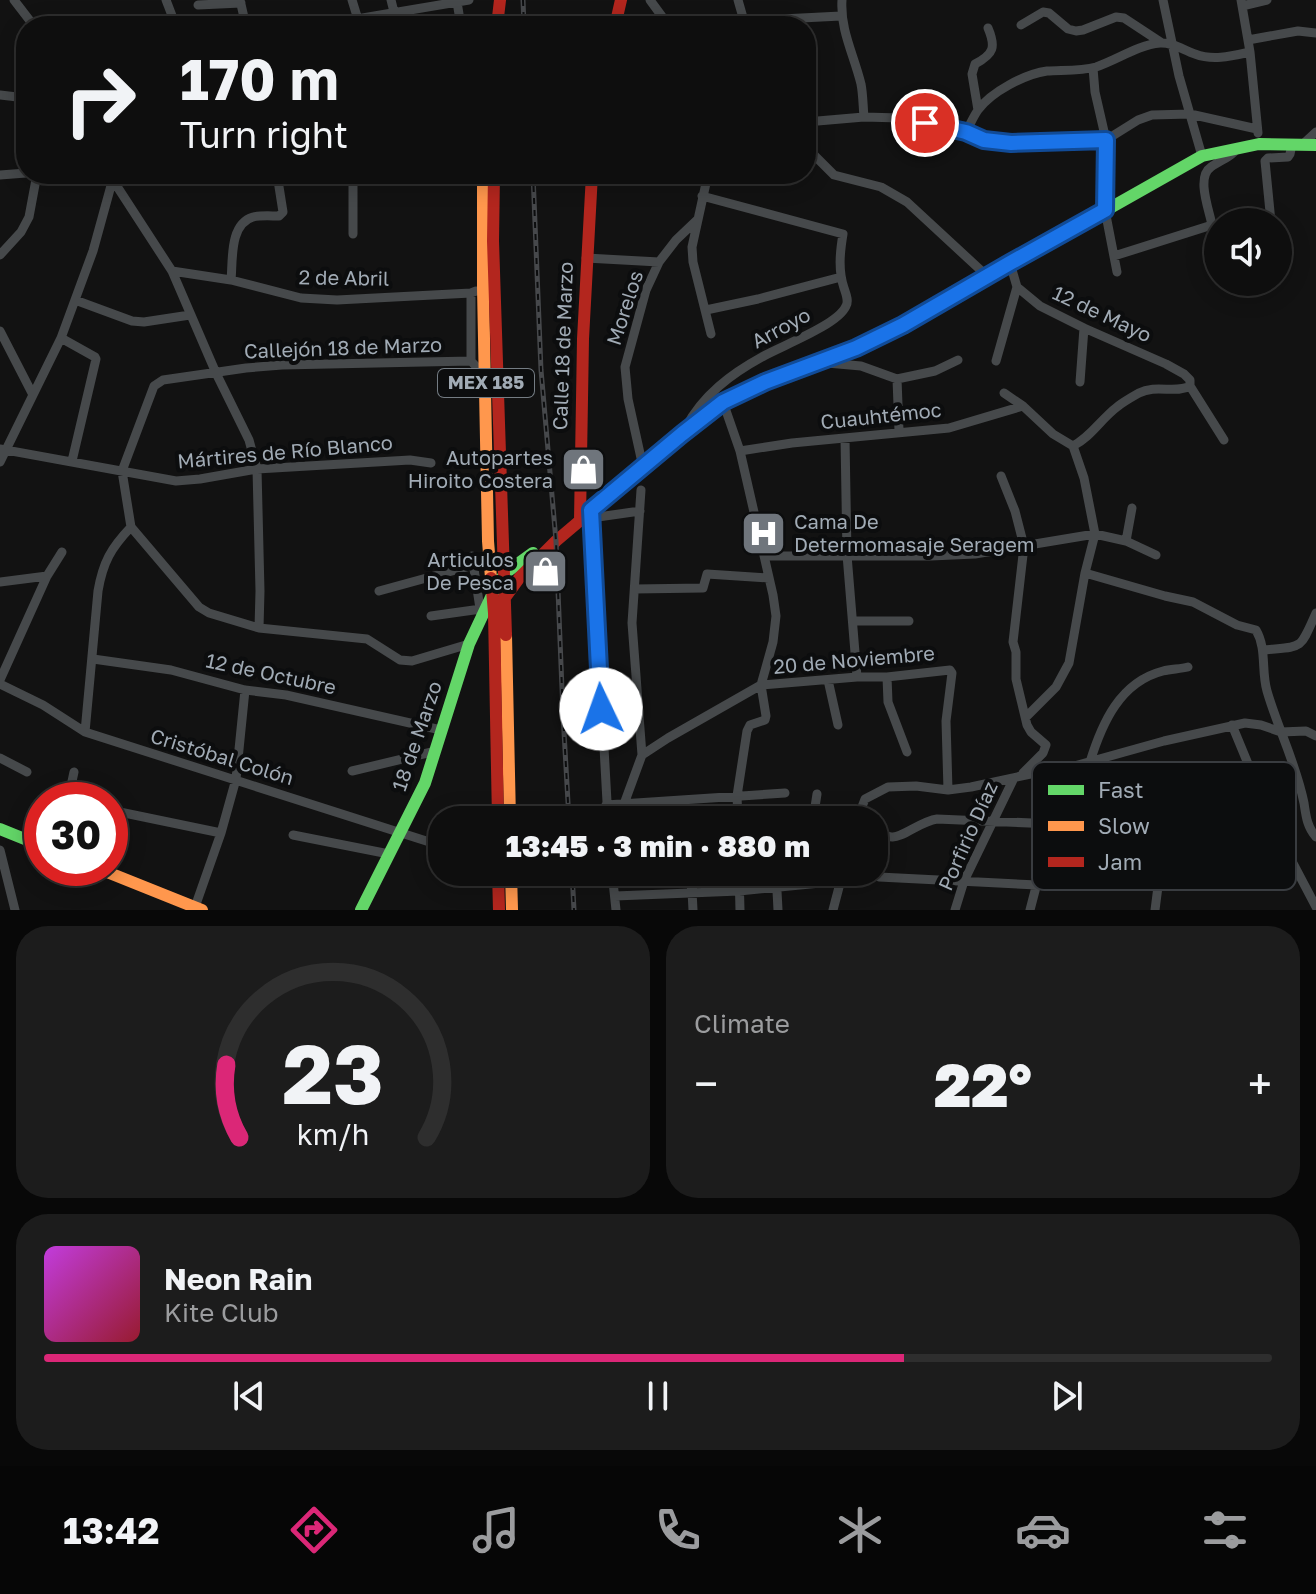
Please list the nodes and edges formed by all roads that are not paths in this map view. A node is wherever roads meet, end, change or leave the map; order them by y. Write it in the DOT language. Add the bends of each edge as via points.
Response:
graph roads {
  1 [pos="14,0"];
  2 [pos="391,0"];
  3 [pos="469,0"];
  4 [pos="842,0"];
  5 [pos="1163,0"];
  6 [pos="1267,0"];
  7 [pos="240,2"];
  8 [pos="457,2"];
  9 [pos="1242,3"];
  10 [pos="198,5"];
  11 [pos="394,12"];
  12 [pos="26,16"];
  13 [pos="380,16"];
  14 [pos="459,16"];
  15 [pos="841,16"];
  16 [pos="816,17"];
  17 [pos="1021,25"];
  18 [pos="988,28"];
  19 [pos="1316,33"];
  20 [pos="1248,40"];
  21 [pos="1167,43"];
  22 [pos="1250,52"];
  23 [pos="1093,68"];
  24 [pos="978,110"];
  25 [pos="1190,114"];
  26 [pos="864,117"];
  27 [pos="816,121"];
  28 [pos="1257,129"];
  29 [pos="966,132"];
  30 [pos="1316,132"];
  31 [pos="1106,140"];
  32 [pos="1259,144"];
  33 [pos="1304,145"];
  34 [pos="1237,147"];
  35 [pos="1202,156"];
  36 [pos="816,157"];
  37 [pos="35,184"];
  38 [pos="110,184"];
  39 [pos="115,184"];
  40 [pos="279,184"];
  41 [pos="353,184"];
  42 [pos="487,184"];
  43 [pos="489,184"];
  44 [pos="591,184"];
  45 [pos="705,184"];
  46 [pos="702,196"];
  47 [pos="1270,208"];
  48 [pos="1105,210"];
  49 [pos="697,220"];
  50 [pos="353,234"];
  51 [pos="0,255"];
  52 [pos="1114,256"];
  53 [pos="586,258"];
  54 [pos="659,262"];
  55 [pos="1010,263"];
  56 [pos="172,271"];
  57 [pos="1117,272"];
  58 [pos="987,276"];
  59 [pos="841,277"];
  60 [pos="231,280"];
  61 [pos="1017,287"];
  62 [pos="477,290"];
  63 [pos="75,300"];
  64 [pos="706,310"];
  65 [pos="190,315"];
  66 [pos="1084,328"];
  67 [pos="711,334"];
  68 [pos="1,337"];
  69 [pos="61,338"];
  70 [pos="958,360"];
  71 [pos="471,361"];
  72 [pos="996,361"];
  73 [pos="819,364"];
  74 [pos="216,373"];
  75 [pos="486,377"];
  76 [pos="897,379"];
  77 [pos="1080,382"];
  78 [pos="1190,386"];
  79 [pos="1004,393"];
  80 [pos="33,395"];
  81 [pos="723,402"];
  82 [pos="1023,406"];
  83 [pos="899,431"];
  84 [pos="682,434"];
  85 [pos="845,438"];
  86 [pos="1224,440"];
  87 [pos="1073,446"];
  88 [pos="3,450"];
  89 [pos="740,451"];
  90 [pos="72,461"];
  91 [pos="0,462"];
  92 [pos="431,463"];
  93 [pos="643,467"];
  94 [pos="257,469"];
  95 [pos="122,471"];
  96 [pos="1001,476"];
  97 [pos="641,490"];
  98 [pos="1132,508"];
  99 [pos="640,511"];
  100 [pos="588,516"];
  101 [pos="131,527"];
  102 [pos="1095,534"];
  103 [pos="556,541"];
  104 [pos="1126,541"];
  105 [pos="1024,546"];
  106 [pos="62,552"];
  107 [pos="847,555"];
  108 [pos="1156,555"];
  109 [pos="764,556"];
  110 [pos="505,573"];
  111 [pos="1085,573"];
  112 [pos="47,576"];
  113 [pos="769,578"];
  114 [pos="0,582"];
  115 [pos="635,589"];
  116 [pos="379,591"];
  117 [pos="499,595"];
  118 [pos="485,612"];
  119 [pos="1316,613"];
  120 [pos="431,616"];
  121 [pos="853,621"];
  122 [pos="909,621"];
  123 [pos="259,628"];
  124 [pos="469,644"];
  125 [pos="1263,650"];
  126 [pos="93,659"];
  127 [pos="1188,667"];
  128 [pos="857,677"];
  129 [pos="887,677"];
  130 [pos="828,680"];
  131 [pos="0,682"];
  132 [pos="761,685"];
  133 [pos="245,690"];
  134 [pos="1026,717"];
  135 [pos="838,725"];
  136 [pos="1232,725"];
  137 [pos="441,730"];
  138 [pos="85,732"];
  139 [pos="1281,732"];
  140 [pos="1316,736"];
  141 [pos="436,751"];
  142 [pos="907,752"];
  143 [pos="642,755"];
  144 [pos="0,758"];
  145 [pos="1033,762"];
  146 [pos="1090,762"];
  147 [pos="1247,762"];
  148 [pos="1294,762"];
  149 [pos="1032,763"];
  150 [pos="1296,768"];
  151 [pos="352,771"];
  152 [pos="27,772"];
  153 [pos="74,772"];
  154 [pos="1032,774"];
  155 [pos="1017,777"];
  156 [pos="236,779"];
  157 [pos="72,782"];
  158 [pos="948,790"];
  159 [pos="785,793"];
  160 [pos="817,794"];
  161 [pos="737,796"];
  162 [pos="688,800"];
  163 [pos="624,804"];
  164 [pos="606,805"];
  165 [pos="497,806"];
  166 [pos="509,806"];
  167 [pos="688,806"];
  168 [pos="737,806"];
  169 [pos="815,806"];
  170 [pos="862,806"];
  171 [pos="128,814"];
  172 [pos="993,822"];
  173 [pos="1032,823"];
  174 [pos="0,829"];
  175 [pos="401,832"];
  176 [pos="221,833"];
  177 [pos="293,835"];
  178 [pos="888,836"];
  179 [pos="1316,837"];
  180 [pos="24,839"];
  181 [pos="428,841"];
  182 [pos="0,850"];
  183 [pos="389,854"];
  184 [pos="1296,869"];
  185 [pos="888,877"];
  186 [pos="128,880"];
  187 [pos="964,881"];
  188 [pos="1032,885"];
  189 [pos="498,886"];
  190 [pos="511,886"];
  191 [pos="614,886"];
  192 [pos="692,886"];
  193 [pos="739,886"];
  194 [pos="792,886"];
  195 [pos="840,886"];
  196 [pos="777,888"];
  197 [pos="1036,890"];
  198 [pos="1158,890"];
  199 [pos="739,891"];
  200 [pos="692,893"];
  201 [pos="615,896"];
  202 [pos="1316,907"];
  203 [pos="199,909"];
  204 [pos="15,910"];
  205 [pos="361,910"];
  206 [pos="499,910"];
  207 [pos="512,910"];
  208 [pos="616,910"];
  209 [pos="693,910"];
  210 [pos="740,910"];
  211 [pos="778,910"];
  212 [pos="834,910"];
  213 [pos="955,910"];
  214 [pos="1030,910"];
  215 [pos="1155,910"];
  1 -- 12 [label="street"];
  2 -- 11 [label="street"];
  3 -- 8 [label="street"];
  4 -- 15 [label="street"];
  5 -- 21 [label="street"];
  6 -- 9 [label="street"];
  7 -- 10 [label="street"];
  8 -- 11 [label="street"];
  8 -- 14 [label="street"];
  9 -- 20 [label="street"];
  11 -- 13 [label="street"];
  15 -- 16 [label="street"];
  15 -- 26 [label="street" via="860,81"];
  17 -- 21 [label="street" via="1043,12 1076,31 1116,17"];
  18 -- 24 [label="street" via="992,51 975,64 972,74"];
  19 -- 20 [label="street"];
  20 -- 22 [label="street"];
  21 -- 22 [label="street" via="1219,58"];
  21 -- 23 [label="street"];
  21 -- 25 [label="street"];
  22 -- 28 [label="street"];
  23 -- 24 [label="street" via="1031,74"];
  23 -- 31 [label="street"];
  24 -- 29 [label="street"];
  25 -- 28 [label="street"];
  25 -- 31 [label="street" via="1152,115"];
  25 -- 35 [label="street"];
  26 -- 27 [label="street"];
  26 -- 29 [label="street" via="900,118"];
  28 -- 32 [label="street"];
  29 -- 31 [label="street" via="1011,143"];
  30 -- 33 [label="street"];
  31 -- 48 [label="street"];
  32 -- 33 [label="main road"];
  32 -- 34 [label="main road"];
  33 -- 47 [label="street" via="1288,157 1265,161"];
  34 -- 35 [label="main road"];
  34 -- 52 [label="street" via="1204,174 1212,225"];
  35 -- 48 [label="main road"];
  36 -- 58 [label="street" via="834,175 881,187 907,202"];
  37 -- 51 [label="street" via="29,217"];
  38 -- 63 [label="street"];
  39 -- 56 [label="street"];
  40 -- 60 [label="street" via="283,212 242,223"];
  41 -- 50 [label="street"];
  42 -- 62 [label="main road, MEX 185"];
  43 -- 110 [label="main road, MEX 185"];
  44 -- 53 [label="main road, Calle 18 de Marzo"];
  45 -- 46 [label="street"];
  46 -- 49 [label="street"];
  46 -- 59 [label="street, Arroyo" via="843,234"];
  48 -- 52 [label="street"];
  48 -- 55 [label="main road"];
  49 -- 54 [label="street, Morelos"];
  49 -- 64 [label="street" via="693,262"];
  52 -- 57 [label="street"];
  53 -- 54 [label="street"];
  53 -- 100 [label="main road, Calle 18 de Marzo" via="580,427"];
  54 -- 93 [label="street, Morelos" via="625,367"];
  55 -- 58 [label="main road"];
  55 -- 61 [label="street"];
  56 -- 60 [label="street, 2 de Abril"];
  56 -- 65 [label="street"];
  58 -- 73 [label="main road" via="903,325"];
  59 -- 64 [label="street"];
  59 -- 84 [label="street, Arroyo" via="846,308 823,327 720,385"];
  60 -- 62 [label="street, 2 de Abril" via="301,298 337,300"];
  61 -- 66 [label="street, 12 de Mayo" via="1040,306"];
  61 -- 72 [label="street"];
  62 -- 71 [label="street"];
  62 -- 75 [label="main road, MEX 185"];
  63 -- 65 [label="street" via="132,321"];
  63 -- 69 [label="street"];
  64 -- 67 [label="street"];
  65 -- 74 [label="street"];
  66 -- 77 [label="street"];
  66 -- 78 [label="street, 12 de Mayo" via="1166,364 1184,374"];
  68 -- 80 [label="street"];
  69 -- 80 [label="street"];
  69 -- 90 [label="street" via="96,359"];
  70 -- 76 [label="street"];
  71 -- 74 [label="street, Callejón 18 de Marzo" via="312,363"];
  71 -- 75 [label="street"];
  73 -- 76 [label="street" via="853,364"];
  73 -- 81 [label="main road"];
  74 -- 94 [label="street" via="249,440"];
  74 -- 95 [label="street, Callejón 18 de Marzo" via="163,380 154,386"];
  75 -- 117 [label="main road, MEX 185" via="488,541"];
  76 -- 83 [label="street"];
  78 -- 86 [label="street, 12 de Mayo"];
  78 -- 87 [label="street" via="1142,391"];
  79 -- 82 [label="street"];
  80 -- 88 [label="street"];
  81 -- 84 [label="main road"];
  81 -- 89 [label="street, 20 de Noviembre"];
  82 -- 83 [label="street, Cuauhtémoc" via="949,428"];
  82 -- 87 [label="street"];
  83 -- 85 [label="street, Cuauhtémoc"];
  84 -- 93 [label="main road"];
  85 -- 89 [label="street, Cuauhtémoc"];
  85 -- 107 [label="street"];
  87 -- 102 [label="street"];
  88 -- 90 [label="street, Mártires de Río Blanco"];
  88 -- 91 [label="street"];
  89 -- 109 [label="street, 20 de Noviembre"];
  90 -- 95 [label="street, Mártires de Río Blanco"];
  92 -- 94 [label="street, Mártires de Río Blanco"];
  93 -- 100 [label="main road"];
  94 -- 95 [label="street, Mártires de Río Blanco" via="176,481"];
  94 -- 123 [label="street"];
  95 -- 101 [label="street"];
  96 -- 105 [label="street"];
  97 -- 99 [label="street"];
  98 -- 104 [label="street"];
  99 -- 100 [label="street"];
  99 -- 115 [label="street"];
  100 -- 103 [label="main road"];
  100 -- 164 [label="street"];
  101 -- 123 [label="street" via="199,607"];
  101 -- 126 [label="street" via="101,571"];
  102 -- 104 [label="street"];
  102 -- 105 [label="street"];
  102 -- 111 [label="street"];
  103 -- 110 [label="main road"];
  103 -- 117 [label="main road, 18 de Marzo"];
  104 -- 108 [label="street"];
  105 -- 107 [label="street" via="946,556"];
  105 -- 134 [label="street" via="1012,637"];
  106 -- 112 [label="street"];
  107 -- 109 [label="street"];
  107 -- 121 [label="street"];
  109 -- 113 [label="street, 20 de Noviembre"];
  110 -- 117 [label="main road, MEX 185"];
  111 -- 125 [label="street" via="1207,608 1256,630"];
  111 -- 134 [label="street" via="1069,663 1056,687"];
  112 -- 114 [label="street"];
  112 -- 131 [label="street"];
  113 -- 115 [label="street" via="707,574 703,588"];
  113 -- 132 [label="street, 20 de Noviembre" via="776,616"];
  115 -- 143 [label="street" via="632,623"];
  116 -- 118 [label="street" via="473,560"];
  117 -- 118 [label="main road, 18 de Marzo"];
  117 -- 166 [label="main road, MEX 185"];
  118 -- 120 [label="street"];
  118 -- 124 [label="main road, 18 de Marzo"];
  118 -- 165 [label="main road"];
  119 -- 125 [label="street" via="1297,646"];
  121 -- 122 [label="street"];
  121 -- 128 [label="street"];
  123 -- 124 [label="street" via="367,639 400,660 412,661"];
  124 -- 137 [label="main road, 18 de Marzo"];
  125 -- 139 [label="street" via="1267,692"];
  126 -- 133 [label="street, 12 de Octubre" via="171,670"];
  126 -- 138 [label="street"];
  127 -- 146 [label="street" via="1162,671 1133,686 1113,708"];
  128 -- 129 [label="street, 20 de Noviembre"];
  128 -- 130 [label="street, 20 de Noviembre"];
  129 -- 142 [label="street" via="888,702"];
  129 -- 158 [label="street, 20 de Noviembre" via="952,673 946,721"];
  130 -- 132 [label="street, 20 de Noviembre"];
  130 -- 135 [label="street"];
  131 -- 138 [label="street, Cristóbal Colón"];
  132 -- 143 [label="street, 20 de Noviembre"];
  132 -- 161 [label="street, 20 de Noviembre" via="766,716 747,731"];
  133 -- 137 [label="street, 12 de Octubre"];
  133 -- 156 [label="street"];
  134 -- 145 [label="street, Porfirio Díaz" via="1031,732 1046,745"];
  136 -- 139 [label="street" via="1261,725"];
  136 -- 146 [label="street"];
  136 -- 147 [label="street"];
  137 -- 141 [label="main road, 18 de Marzo"];
  138 -- 156 [label="street, Cristóbal Colón"];
  139 -- 140 [label="street"];
  139 -- 148 [label="street"];
  141 -- 151 [label="street"];
  141 -- 175 [label="main road, 18 de Marzo"];
  143 -- 163 [label="street"];
  144 -- 152 [label="street"];
  149 -- 155 [label="street, Porfirio Díaz"];
  150 -- 179 [label="street"];
  153 -- 157 [label="street"];
  154 -- 155 [label="street"];
  155 -- 158 [label="street"];
  155 -- 172 [label="street, Porfirio Díaz"];
  156 -- 175 [label="street, Cristóbal Colón"];
  156 -- 176 [label="street"];
  158 -- 170 [label="street" via="888,787 865,799"];
  159 -- 161 [label="street"];
  160 -- 169 [label="street"];
  161 -- 162 [label="street"];
  161 -- 168 [label="street, 20 de Noviembre"];
  162 -- 163 [label="street"];
  162 -- 167 [label="street"];
  163 -- 164 [label="street"];
  171 -- 176 [label="street"];
  172 -- 173 [label="street"];
  172 -- 178 [label="street" via="927,820 900,836"];
  172 -- 187 [label="street, Porfirio Díaz"];
  174 -- 180 [label="main road"];
  175 -- 181 [label="street, Cristóbal Colón"];
  175 -- 183 [label="main road, 18 de Marzo"];
  176 -- 203 [label="street"];
  177 -- 183 [label="street"];
  182 -- 204 [label="street"];
  183 -- 205 [label="main road, 18 de Marzo"];
  184 -- 202 [label="street"];
  185 -- 187 [label="street"];
  186 -- 203 [label="main road"];
  187 -- 188 [label="street"];
  187 -- 213 [label="street, Porfirio Díaz"];
  189 -- 206 [label="main road"];
  190 -- 207 [label="main road"];
  191 -- 201 [label="street"];
  192 -- 200 [label="street"];
  193 -- 199 [label="street"];
  194 -- 196 [label="street"];
  195 -- 212 [label="street"];
  196 -- 199 [label="street"];
  196 -- 211 [label="street"];
  197 -- 214 [label="street"];
  198 -- 215 [label="street"];
  199 -- 200 [label="street"];
  199 -- 210 [label="street"];
  200 -- 201 [label="street"];
  200 -- 209 [label="street"];
  201 -- 208 [label="street"];
}
